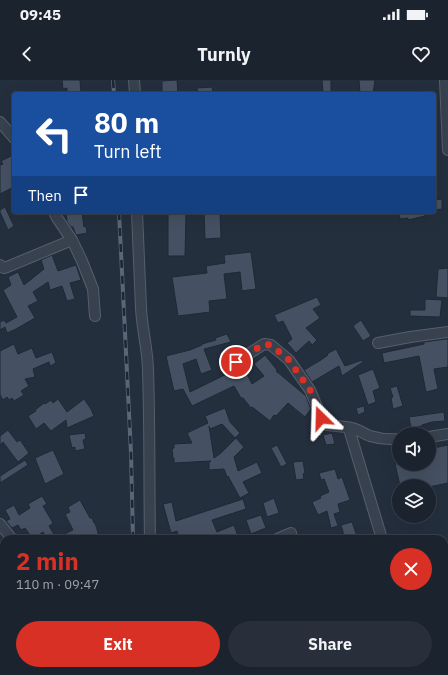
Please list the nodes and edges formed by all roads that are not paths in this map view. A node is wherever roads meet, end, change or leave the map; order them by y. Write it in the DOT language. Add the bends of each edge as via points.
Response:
graph roads {
  1 [pos="134,80"];
  2 [pos="445,80"];
  3 [pos="134,92"];
  4 [pos="0,122"];
  5 [pos="12,136"];
  6 [pos="448,150"];
  7 [pos="55,214"];
  8 [pos="137,214"];
  9 [pos="72,240"];
  10 [pos="0,265"];
  11 [pos="96,316"];
  12 [pos="448,332"];
  13 [pos="378,343"];
  14 [pos="236,362"];
  15 [pos="346,427"];
  16 [pos="448,434"];
  17 [pos="436,436"];
  18 [pos="392,440"];
  19 [pos="0,524"];
  20 [pos="9,535"];
  21 [pos="150,535"];
  22 [pos="381,535"];
  1 -- 3 [label="street"];
  2 -- 6 [label="street"];
  4 -- 5 [label="street"];
  7 -- 9 [label="street"];
  8 -- 21 [label="street" via="142,323 146,337 148,370"];
  9 -- 10 [label="street" via="7,267"];
  9 -- 11 [label="street" via="92,289"];
  12 -- 13 [label="street"];
  14 -- 15 [label="street" via="264,344 271,345 289,360 310,390 324,423"];
  15 -- 18 [label="street" via="356,428 370,436"];
  15 -- 22 [label="street" via="349,429"];
  16 -- 17 [label="street"];
  19 -- 20 [label="street"];
}
